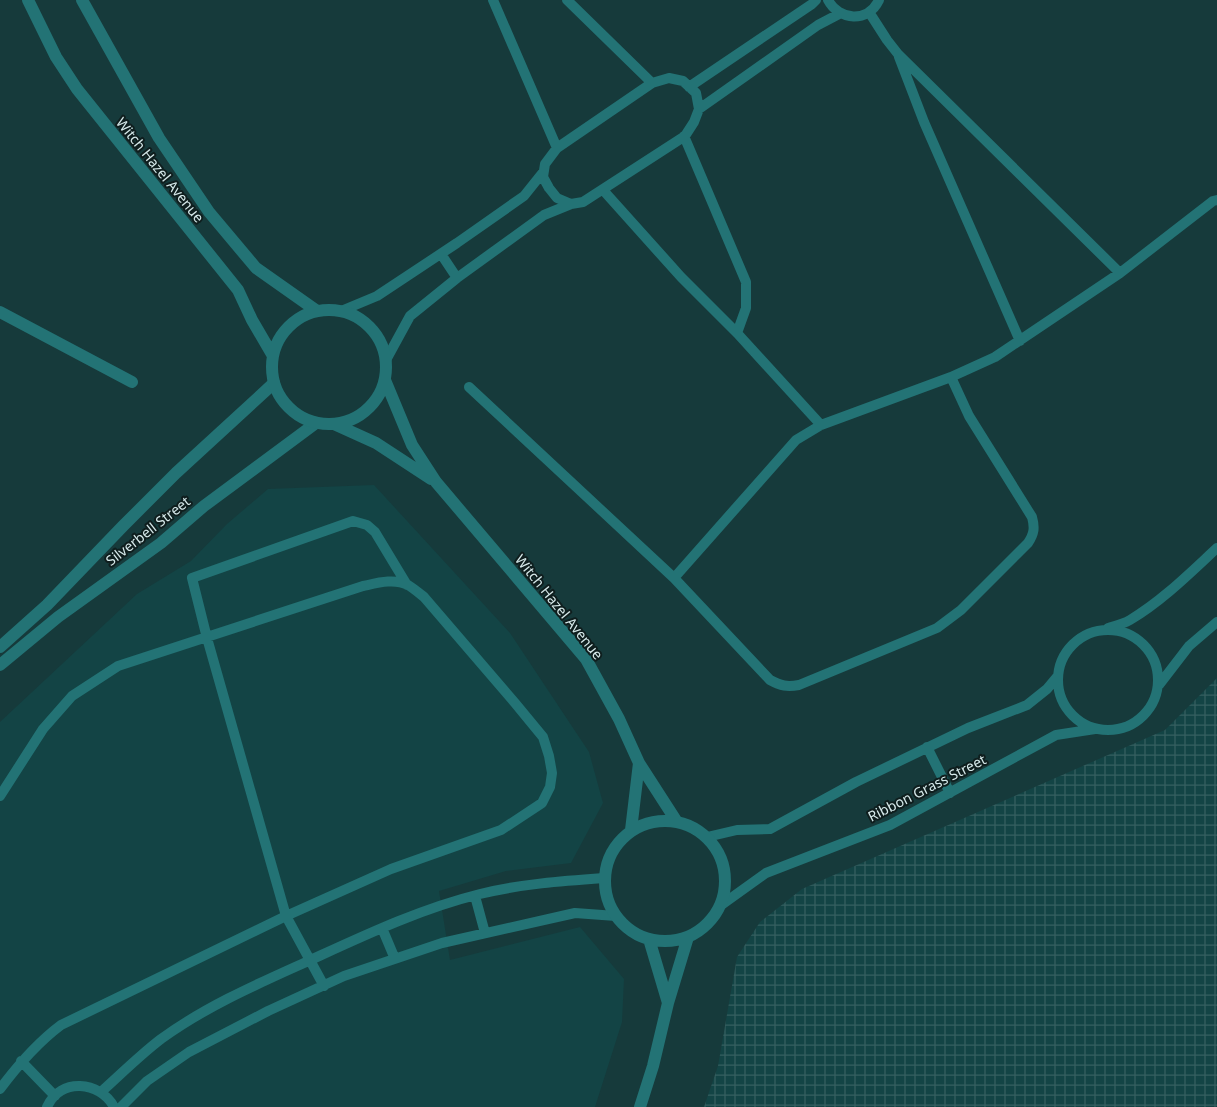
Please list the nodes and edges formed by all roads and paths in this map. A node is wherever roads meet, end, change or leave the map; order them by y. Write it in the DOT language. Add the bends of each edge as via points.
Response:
graph roads {
  1 [pos="28,0"];
  2 [pos="82,0"];
  3 [pos="493,0"];
  4 [pos="567,0"];
  5 [pos="816,0"];
  6 [pos="828,0"];
  7 [pos="879,0"];
  8 [pos="870,12"];
  9 [pos="839,14"];
  10 [pos="898,54"];
  11 [pos="652,82"];
  12 [pos="689,87"];
  13 [pos="699,109"];
  14 [pos="684,136"];
  15 [pos="557,148"];
  16 [pos="544,171"];
  17 [pos="603,190"];
  18 [pos="1217,200"];
  19 [pos="571,204"];
  20 [pos="441,254"];
  21 [pos="1120,273"];
  22 [pos="457,278"];
  23 [pos="341,311"];
  24 [pos="0,312"];
  25 [pos="317,312"];
  26 [pos="737,332"];
  27 [pos="1020,340"];
  28 [pos="273,356"];
  29 [pos="386,360"];
  30 [pos="951,377"];
  31 [pos="385,380"];
  32 [pos="132,382"];
  33 [pos="274,383"];
  34 [pos="468,387"];
  35 [pos="316,423"];
  36 [pos="334,424"];
  37 [pos="821,425"];
  38 [pos="436,482"];
  39 [pos="1217,548"];
  40 [pos="674,578"];
  41 [pos="407,585"];
  42 [pos="1217,622"];
  43 [pos="1102,630"];
  44 [pos="207,638"];
  45 [pos="0,647"];
  46 [pos="0,665"];
  47 [pos="1058,677"];
  48 [pos="1159,685"];
  49 [pos="1095,729"];
  50 [pos="927,747"];
  51 [pos="639,763"];
  52 [pos="950,793"];
  53 [pos="0,796"];
  54 [pos="678,822"];
  55 [pos="631,830"];
  56 [pos="707,838"];
  57 [pos="604,878"];
  58 [pos="475,896"];
  59 [pos="720,906"];
  60 [pos="286,916"];
  61 [pos="616,916"];
  62 [pos="382,928"];
  63 [pos="485,933"];
  64 [pos="688,937"];
  65 [pos="649,939"];
  66 [pos="395,959"];
  67 [pos="311,960"];
  68 [pos="324,986"];
  69 [pos="668,1003"];
  70 [pos="21,1061"];
  71 [pos="0,1089"];
  72 [pos="101,1092"];
  73 [pos="55,1096"];
  74 [pos="47,1107"];
  75 [pos="114,1107"];
  76 [pos="121,1107"];
  77 [pos="640,1107"];
  1 -- 28 [label="street, Witch Hazel Avenue" via="56,57 77,89 238,290"];
  2 -- 25 [label="street, Witch Hazel Avenue" via="159,138 209,212 256,268"];
  3 -- 15 [label="lane"];
  4 -- 11 [label="lane"];
  5 -- 12 [label="lane"];
  6 -- 9 [label="lane"];
  7 -- 8 [label="lane"];
  8 -- 9 [label="lane" via="851,17"];
  8 -- 10 [label="lane"];
  9 -- 13 [label="lane" via="818,24"];
  10 -- 21 [label="lane"];
  10 -- 27 [label="lane" via="928,131"];
  11 -- 12 [label="lane" via="669,78 683,81"];
  11 -- 15 [label="lane"];
  12 -- 13 [label="lane" via="696,93"];
  13 -- 14 [label="lane"];
  14 -- 17 [label="lane"];
  14 -- 26 [label="lane" via="746,282 746,308"];
  15 -- 16 [label="lane" via="545,164"];
  16 -- 19 [label="lane" via="543,177 557,198"];
  16 -- 20 [label="lane" via="524,196"];
  17 -- 19 [label="lane" via="583,202"];
  17 -- 26 [label="lane" via="681,277"];
  18 -- 21 [label="lane"];
  19 -- 22 [label="lane" via="544,215"];
  20 -- 22 [label="lane"];
  20 -- 23 [label="lane" via="377,296"];
  21 -- 27 [label="lane"];
  22 -- 29 [label="lane" via="410,316"];
  23 -- 25 [label="street"];
  23 -- 29 [label="street" via="358,318 371,329 381,343"];
  24 -- 32 [label="street"];
  25 -- 28 [label="street" via="301,317 288,327 278,340"];
  26 -- 37 [label="lane"];
  27 -- 30 [label="lane" via="995,357"];
  28 -- 33 [label="street"];
  29 -- 31 [label="street"];
  30 -- 37 [label="lane"];
  30 -- 40 [label="lane" via="969,416 1035,526 1028,543 948,621 799,685 781,686 770,680"];
  31 -- 36 [label="street" via="379,397 367,410 352,420"];
  31 -- 38 [label="street, Witch Hazel Avenue" via="412,445"];
  33 -- 35 [label="street" via="286,404 305,419"];
  33 -- 45 [label="street, Silverbell Street" via="176,473 47,606"];
  34 -- 40 [label="lane"];
  35 -- 36 [label="street"];
  35 -- 46 [label="street, Silverbell Street" via="204,506 161,543 58,616"];
  36 -- 38 [label="street, Witch Hazel Avenue" via="396,455"];
  37 -- 40 [label="lane" via="796,440"];
  38 -- 51 [label="street, Witch Hazel Avenue" via="586,660"];
  39 -- 43 [label="lane" via="1189,575 1129,621"];
  41 -- 44 [label="lane" via="381,582 363,586"];
  41 -- 44 [label="lane" via="375,532 354,521 192,578"];
  41 -- 60 [label="lane" via="424,597 543,737 550,756 550,787 542,803 501,830 391,869"];
  42 -- 48 [label="lane, Ribbon Grass Street" via="1189,646"];
  43 -- 47 [label="lane" via="1085,635 1071,646 1062,660"];
  43 -- 48 [label="lane" via="1120,631 1137,638 1154,659"];
  44 -- 53 [label="lane" via="118,666 72,696 43,729"];
  44 -- 60 [label="lane"];
  47 -- 49 [label="lane, Ribbon Grass Street" via="1060,694 1067,710 1079,722"];
  47 -- 50 [label="lane" via="1027,705"];
  48 -- 49 [label="lane, Ribbon Grass Street" via="1154,702 1144,717 1129,727 1112,731"];
  49 -- 52 [label="lane, Ribbon Grass Street" via="1056,735"];
  50 -- 52 [label="lane"];
  50 -- 56 [label="lane" via="770,829 737,830"];
  51 -- 54 [label="street, Witch Hazel Avenue"];
  51 -- 55 [label="street"];
  52 -- 59 [label="lane, Ribbon Grass Street" via="890,825 766,873"];
  54 -- 55 [label="street" via="661,820"];
  54 -- 56 [label="street"];
  55 -- 57 [label="street" via="617,843 608,860"];
  56 -- 59 [label="street" via="718,852 724,870 725,888"];
  57 -- 58 [label="lane" via="542,883"];
  57 -- 61 [label="street" via="606,898"];
  58 -- 62 [label="lane"];
  58 -- 63 [label="lane"];
  59 -- 64 [label="street" via="701,930"];
  60 -- 67 [label="lane"];
  60 -- 70 [label="lane" via="61,1025"];
  61 -- 63 [label="lane" via="575,913"];
  61 -- 65 [label="street" via="630,930"];
  62 -- 66 [label="lane"];
  62 -- 67 [label="lane"];
  63 -- 66 [label="lane"];
  64 -- 65 [label="street" via="662,942"];
  64 -- 69 [label="street"];
  65 -- 69 [label="street"];
  66 -- 68 [label="lane"];
  67 -- 68 [label="lane"];
  67 -- 72 [label="lane" via="252,986 193,1018 160,1040"];
  68 -- 76 [label="lane" via="189,1052 147,1081"];
  69 -- 77 [label="street"];
  70 -- 71 [label="lane"];
  70 -- 73 [label="lane"];
  72 -- 73 [label="lane" via="90,1086 78,1085 65,1088"];
  72 -- 75 [label="lane"];
  73 -- 74 [label="lane"];
}
